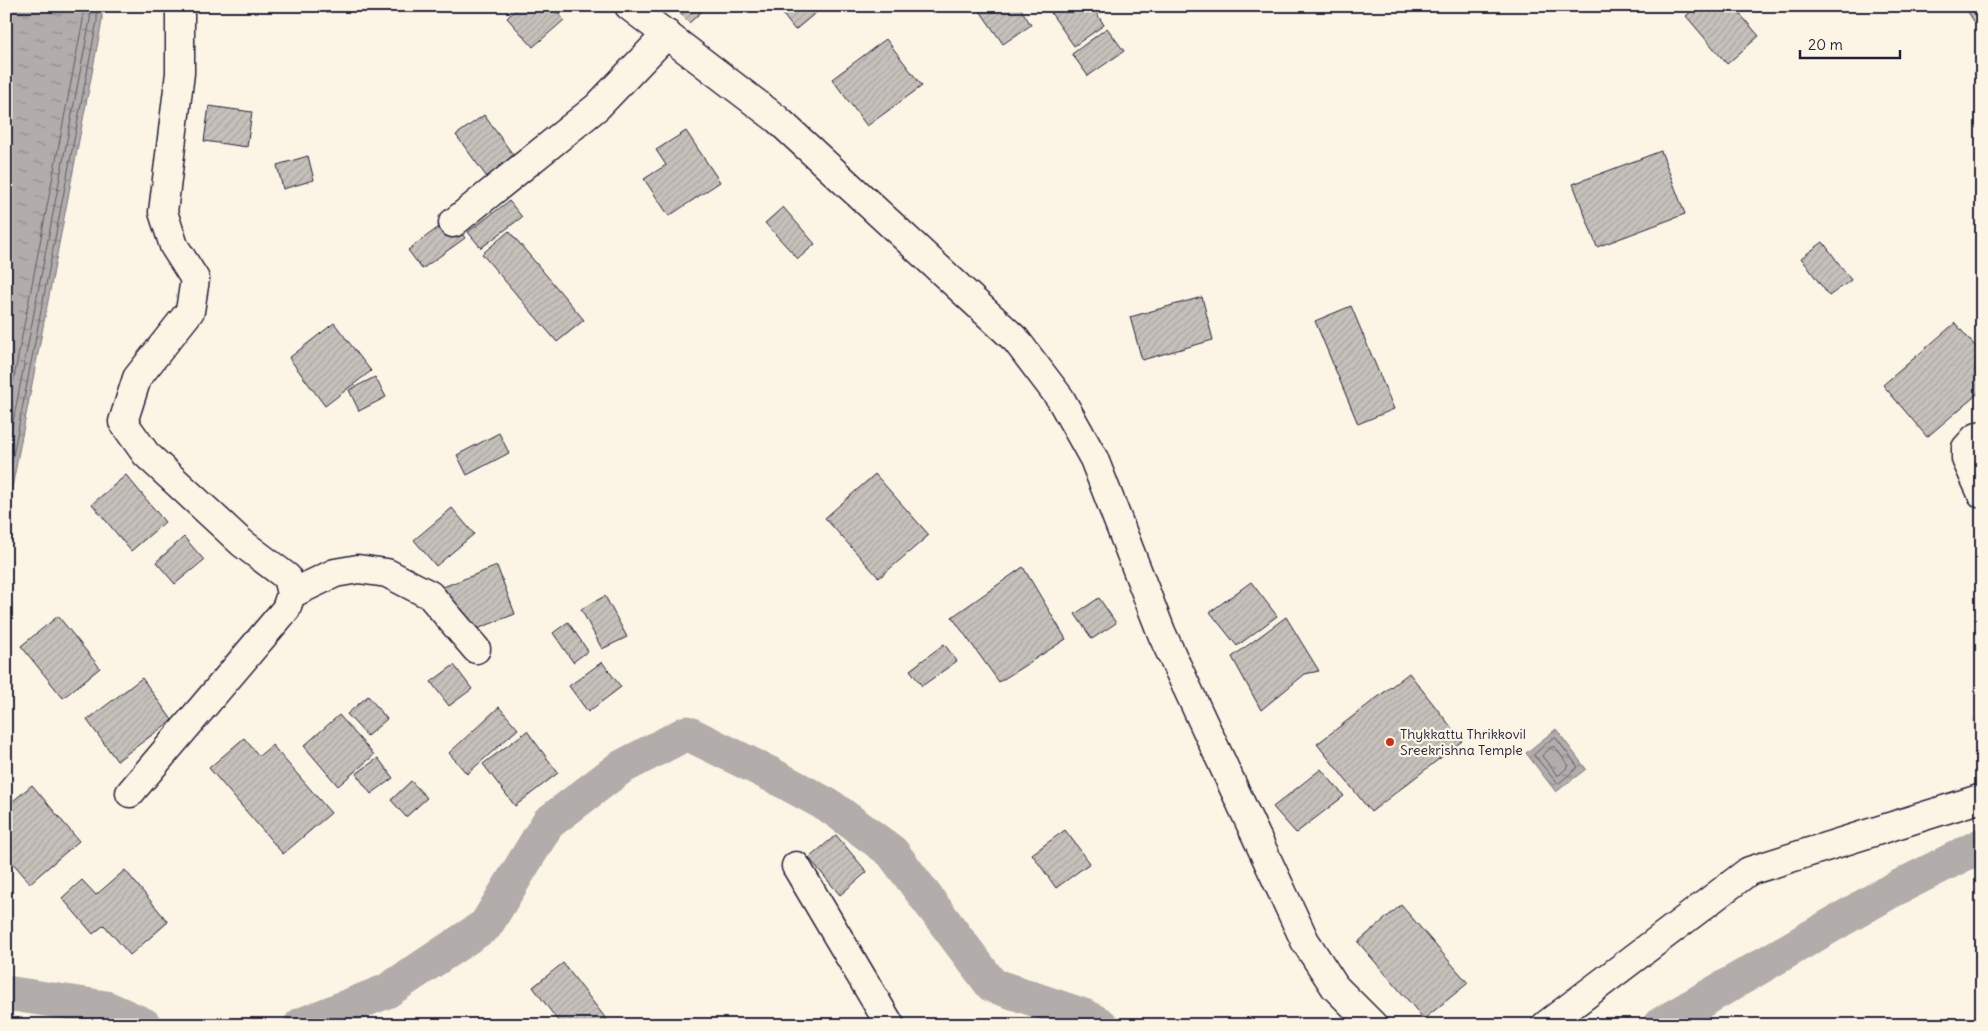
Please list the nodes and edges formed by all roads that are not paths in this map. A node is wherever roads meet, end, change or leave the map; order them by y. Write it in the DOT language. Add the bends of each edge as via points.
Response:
graph roads {
  1 [pos="180,6"];
  2 [pos="629,6"];
  3 [pos="667,34"];
  4 [pos="453,223"];
  5 [pos="1982,435"];
  6 [pos="1982,494"];
  7 [pos="290,594"];
  8 [pos="476,649"];
  9 [pos="130,793"];
  10 [pos="1982,798"];
  11 [pos="796,866"];
  12 [pos="890,1025"];
  13 [pos="1373,1025"];
  14 [pos="1546,1025"];
  1 -- 7 [label="main road" via="180,73 163,212 174,246 195,279 190,312 138,378 123,422 146,454 242,543 287,577"];
  2 -- 3 [label="main road"];
  3 -- 4 [label="main road" via="597,108"];
  3 -- 13 [label="main road" via="776,119 1016,340 1060,398 1094,459 1162,634 1305,940 1335,986"];
  5 -- 6 [label="main road" via="1966,448 1966,459"];
  7 -- 8 [label="main road" via="335,572 358,569 387,573 430,595"];
  7 -- 9 [label="main road" via="286,609"];
  10 -- 14 [label="main road" via="1749,871"];
  11 -- 12 [label="main road"];
}
